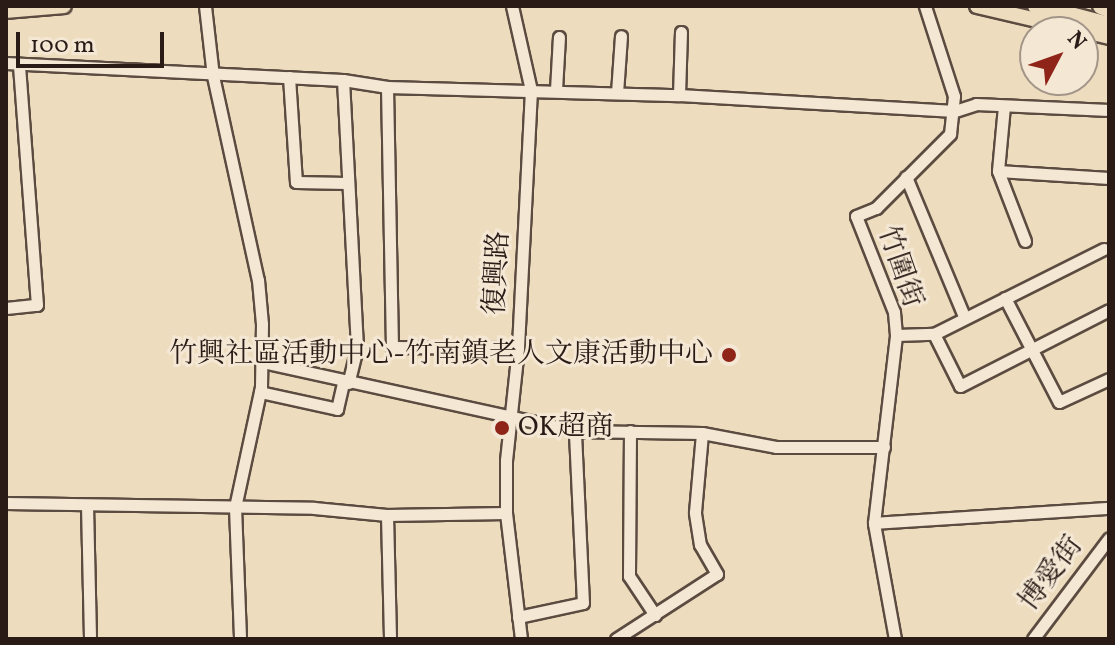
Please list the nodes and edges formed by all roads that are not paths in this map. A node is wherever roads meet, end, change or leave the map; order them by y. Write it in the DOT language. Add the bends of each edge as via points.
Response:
graph roads {
  1 [pos="64,6"];
  2 [pos="205,6"];
  3 [pos="512,6"];
  4 [pos="925,6"];
  5 [pos="977,6"];
  6 [pos="1036,6"];
  7 [pos="1101,6"];
  8 [pos="1109,9"];
  9 [pos="6,11"];
  10 [pos="1109,25"];
  11 [pos="681,32"];
  12 [pos="621,36"];
  13 [pos="559,37"];
  14 [pos="1109,37"];
  15 [pos="12,64"];
  16 [pos="213,76"];
  17 [pos="289,77"];
  18 [pos="343,80"];
  19 [pos="387,87"];
  20 [pos="531,90"];
  21 [pos="556,90"];
  22 [pos="617,93"];
  23 [pos="679,95"];
  24 [pos="1004,106"];
  25 [pos="1109,110"];
  26 [pos="955,111"];
  27 [pos="998,171"];
  28 [pos="906,177"];
  29 [pos="1109,178"];
  30 [pos="347,183"];
  31 [pos="1025,241"];
  32 [pos="1104,249"];
  33 [pos="1005,298"];
  34 [pos="6,308"];
  35 [pos="1109,310"];
  36 [pos="964,316"];
  37 [pos="934,334"];
  38 [pos="896,335"];
  39 [pos="518,348"];
  40 [pos="1031,349"];
  41 [pos="262,362"];
  42 [pos="1109,379"];
  43 [pos="346,382"];
  44 [pos="260,392"];
  45 [pos="511,419"];
  46 [pos="575,431"];
  47 [pos="630,431"];
  48 [pos="702,433"];
  49 [pos="884,447"];
  50 [pos="6,503"];
  51 [pos="87,505"];
  52 [pos="235,507"];
  53 [pos="1109,508"];
  54 [pos="506,513"];
  55 [pos="387,515"];
  56 [pos="874,523"];
  57 [pos="1109,538"];
  58 [pos="655,615"];
  59 [pos="518,617"];
  60 [pos="90,639"];
  61 [pos="240,639"];
  62 [pos="390,639"];
  63 [pos="521,639"];
  64 [pos="616,639"];
  65 [pos="895,639"];
  66 [pos="1033,639"];
  1 -- 9 [label="main road"];
  2 -- 16 [label="street"];
  3 -- 20 [label="street, 復興路"];
  4 -- 26 [label="street"];
  5 -- 14 [label="main road"];
  6 -- 10 [label="highway"];
  7 -- 8 [label="highway"];
  11 -- 23 [label="street"];
  12 -- 22 [label="street"];
  13 -- 21 [label="street"];
  15 -- 16 [label="street"];
  15 -- 34 [label="street" via="37,305"];
  16 -- 17 [label="street"];
  16 -- 41 [label="street" via="258,280"];
  17 -- 18 [label="street"];
  17 -- 30 [label="street" via="296,182"];
  18 -- 19 [label="street"];
  18 -- 30 [label="street"];
  19 -- 20 [label="street"];
  19 -- 39 [label="street" via="392,347"];
  20 -- 21 [label="street"];
  20 -- 39 [label="street, 復興路"];
  21 -- 22 [label="street"];
  22 -- 23 [label="street"];
  23 -- 26 [label="street"];
  24 -- 25 [label="street"];
  24 -- 26 [label="street" via="976,104"];
  24 -- 27 [label="street"];
  26 -- 28 [label="street, 竹圍街" via="950,134"];
  27 -- 29 [label="street"];
  27 -- 31 [label="street"];
  28 -- 36 [label="street"];
  28 -- 38 [label="street, 竹圍街" via="876,208 856,216 894,312"];
  30 -- 43 [label="street" via="357,348"];
  32 -- 33 [label="street"];
  33 -- 36 [label="street"];
  33 -- 40 [label="street"];
  35 -- 40 [label="street"];
  36 -- 37 [label="street"];
  37 -- 38 [label="street"];
  37 -- 40 [label="street" via="960,386"];
  38 -- 49 [label="street, 竹圍街"];
  39 -- 45 [label="street, 復興路"];
  40 -- 42 [label="street" via="1059,402"];
  41 -- 43 [label="street"];
  41 -- 44 [label="street"];
  43 -- 44 [label="street" via="337,409"];
  43 -- 45 [label="street"];
  44 -- 52 [label="street"];
  45 -- 46 [label="street"];
  45 -- 54 [label="street, 復興路"];
  46 -- 47 [label="street"];
  46 -- 59 [label="street" via="583,603"];
  47 -- 48 [label="street"];
  47 -- 58 [label="street" via="629,576"];
  48 -- 49 [label="street" via="776,447"];
  48 -- 58 [label="street" via="695,512 700,545 717,574"];
  49 -- 56 [label="street, 竹圍街"];
  50 -- 51 [label="street"];
  51 -- 52 [label="street"];
  51 -- 60 [label="street"];
  52 -- 55 [label="street"];
  52 -- 61 [label="street"];
  53 -- 56 [label="street"];
  54 -- 55 [label="street"];
  54 -- 59 [label="street, 復興路"];
  55 -- 62 [label="street"];
  56 -- 65 [label="street, 竹圍街"];
  57 -- 66 [label="street, 博愛街"];
  58 -- 64 [label="street"];
  59 -- 63 [label="street, 復興路"];
}
